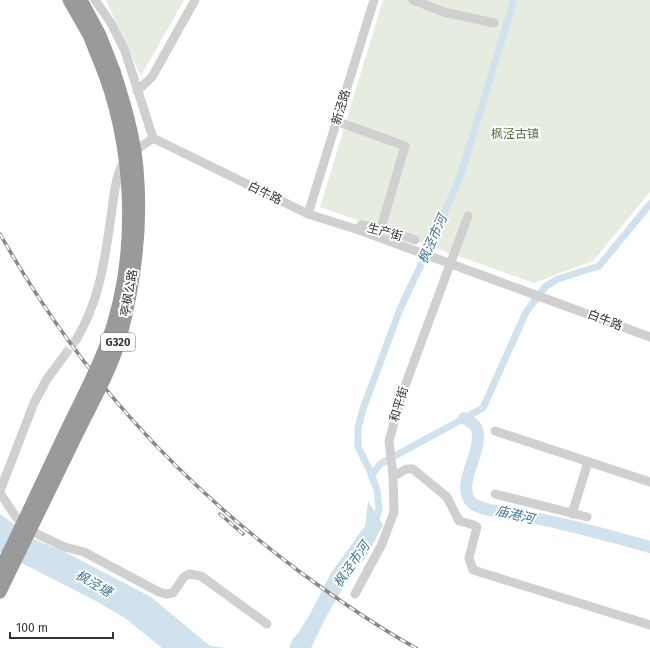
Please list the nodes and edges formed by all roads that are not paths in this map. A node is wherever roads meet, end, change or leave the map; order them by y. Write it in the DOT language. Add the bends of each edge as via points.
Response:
graph roads {
  1 [pos="69,0"];
  2 [pos="81,0"];
  3 [pos="95,0"];
  4 [pos="195,0"];
  5 [pos="374,0"];
  6 [pos="413,0"];
  7 [pos="494,23"];
  8 [pos="110,73"];
  9 [pos="137,91"];
  10 [pos="336,121"];
  11 [pos="153,138"];
  12 [pos="308,214"];
  13 [pos="468,216"];
  14 [pos="381,228"];
  15 [pos="359,230"];
  16 [pos="415,240"];
  17 [pos="650,336"];
  18 [pos="76,340"];
  19 [pos="64,356"];
  20 [pos="495,431"];
  21 [pos="588,462"];
  22 [pos="393,471"];
  23 [pos="650,482"];
  24 [pos="0,492"];
  25 [pos="495,494"];
  26 [pos="572,514"];
  27 [pos="587,517"];
  28 [pos="0,570"];
  29 [pos="0,592"];
  30 [pos="354,594"];
  31 [pos="267,624"];
  32 [pos="650,625"];
  1 -- 8 [label="highway, 亭枫公路 / G320"];
  2 -- 8 [label="highway, 亭枫公路 / G320" via="100,35"];
  3 -- 9 [label="street" via="111,23 125,51"];
  4 -- 9 [label="street" via="152,76"];
  5 -- 10 [label="street, 新泾路"];
  6 -- 7 [label="street" via="444,12"];
  8 -- 28 [label="highway, 亭枫公路 / G320, bridge" via="128,183 124,270 105,347"];
  8 -- 29 [label="highway, 亭枫公路 / G320, bridge" via="124,102 137,166 137,235 128,304 121,336 106,374"];
  9 -- 11 [label="street"];
  10 -- 12 [label="street, 新泾路"];
  10 -- 14 [label="street" via="405,146"];
  11 -- 12 [label="street, 白牛路"];
  11 -- 18 [label="street" via="122,164 101,282 94,306"];
  12 -- 15 [label="street, 白牛路"];
  13 -- 22 [label="street, 和平街" via="402,394 389,441"];
  14 -- 15 [label="street, 生产街" via="361,225"];
  14 -- 16 [label="street, 生产街"];
  15 -- 17 [label="street, 白牛路, bridge"];
  19 -- 24 [label="street" via="34,403"];
  20 -- 21 [label="street"];
  21 -- 23 [label="street"];
  21 -- 26 [label="street"];
  22 -- 30 [label="street, 和平街" via="394,512 382,544"];
  22 -- 32 [label="street" via="398,474 406,469 413,470 447,497 459,521 478,527 469,558 473,570"];
  24 -- 31 [label="street" via="16,518 39,535 65,547 84,552 166,594 173,593 189,574 201,576"];
  25 -- 26 [label="street"];
  26 -- 27 [label="street"];
}
